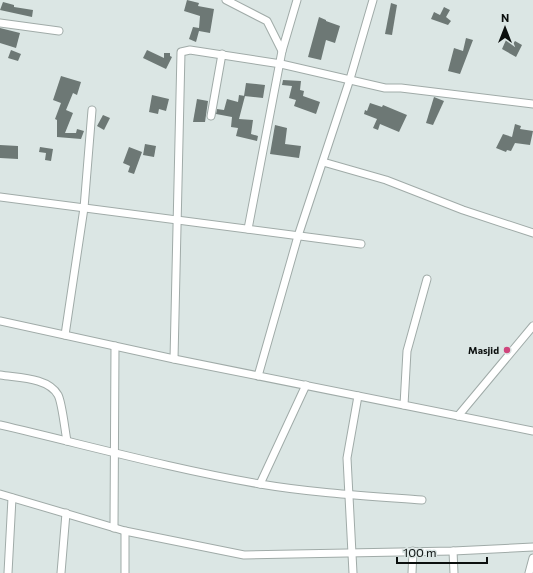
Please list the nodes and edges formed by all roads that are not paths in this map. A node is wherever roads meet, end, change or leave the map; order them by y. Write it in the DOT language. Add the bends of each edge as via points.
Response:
graph roads {
  1 [pos="226,0"];
  2 [pos="297,0"];
  3 [pos="373,0"];
  4 [pos="0,23"];
  5 [pos="58,31"];
  6 [pos="282,51"];
  7 [pos="222,54"];
  8 [pos="281,64"];
  9 [pos="350,79"];
  10 [pos="533,104"];
  11 [pos="92,110"];
  12 [pos="211,116"];
  13 [pos="323,162"];
  14 [pos="0,197"];
  15 [pos="84,208"];
  16 [pos="178,220"];
  17 [pos="248,229"];
  18 [pos="533,233"];
  19 [pos="298,236"];
  20 [pos="361,244"];
  21 [pos="426,279"];
  22 [pos="0,321"];
  23 [pos="533,326"];
  24 [pos="65,335"];
  25 [pos="115,346"];
  26 [pos="174,359"];
  27 [pos="0,375"];
  28 [pos="258,376"];
  29 [pos="306,385"];
  30 [pos="358,396"];
  31 [pos="404,405"];
  32 [pos="458,416"];
  33 [pos="0,425"];
  34 [pos="533,431"];
  35 [pos="67,441"];
  36 [pos="115,454"];
  37 [pos="260,484"];
  38 [pos="0,494"];
  39 [pos="349,495"];
  40 [pos="12,498"];
  41 [pos="422,500"];
  42 [pos="66,514"];
  43 [pos="114,528"];
  44 [pos="126,531"];
  45 [pos="533,547"];
  46 [pos="413,551"];
  47 [pos="453,551"];
  48 [pos="352,554"];
  49 [pos="533,558"];
  50 [pos="8,573"];
  51 [pos="61,573"];
  52 [pos="125,573"];
  53 [pos="353,573"];
  54 [pos="412,573"];
  55 [pos="454,573"];
  56 [pos="529,573"];
  1 -- 6 [label="street" via="267,21"];
  2 -- 6 [label="street"];
  3 -- 9 [label="street"];
  4 -- 5 [label="street"];
  6 -- 8 [label="street"];
  7 -- 8 [label="street"];
  7 -- 12 [label="street"];
  7 -- 16 [label="street" via="190,50 181,52"];
  8 -- 9 [label="street"];
  8 -- 17 [label="street"];
  9 -- 10 [label="street" via="385,88"];
  9 -- 13 [label="street"];
  11 -- 15 [label="street"];
  13 -- 18 [label="street" via="386,180 463,210"];
  13 -- 19 [label="street"];
  14 -- 15 [label="street"];
  15 -- 16 [label="street"];
  15 -- 24 [label="street"];
  16 -- 17 [label="street"];
  16 -- 26 [label="street"];
  17 -- 19 [label="street"];
  19 -- 20 [label="street"];
  19 -- 28 [label="street"];
  21 -- 31 [label="street" via="407,351"];
  22 -- 24 [label="street"];
  23 -- 32 [label="street"];
  24 -- 25 [label="street"];
  25 -- 26 [label="street"];
  25 -- 36 [label="street"];
  26 -- 28 [label="street"];
  27 -- 35 [label="street" via="36,381 50,387 58,395"];
  28 -- 29 [label="street"];
  29 -- 30 [label="street"];
  29 -- 37 [label="street"];
  30 -- 31 [label="street"];
  30 -- 39 [label="street" via="347,458"];
  31 -- 32 [label="street"];
  32 -- 34 [label="street"];
  33 -- 35 [label="street"];
  35 -- 36 [label="street"];
  36 -- 37 [label="street"];
  36 -- 43 [label="street"];
  37 -- 39 [label="street"];
  38 -- 40 [label="street"];
  39 -- 41 [label="street"];
  39 -- 48 [label="street"];
  40 -- 42 [label="street"];
  40 -- 50 [label="street"];
  42 -- 43 [label="street"];
  42 -- 51 [label="street"];
  43 -- 44 [label="street"];
  44 -- 48 [label="street" via="244,555"];
  44 -- 52 [label="street"];
  45 -- 47 [label="street"];
  46 -- 47 [label="street"];
  46 -- 48 [label="street"];
  46 -- 54 [label="street"];
  47 -- 55 [label="street"];
  48 -- 53 [label="street"];
  49 -- 56 [label="street"];
}
